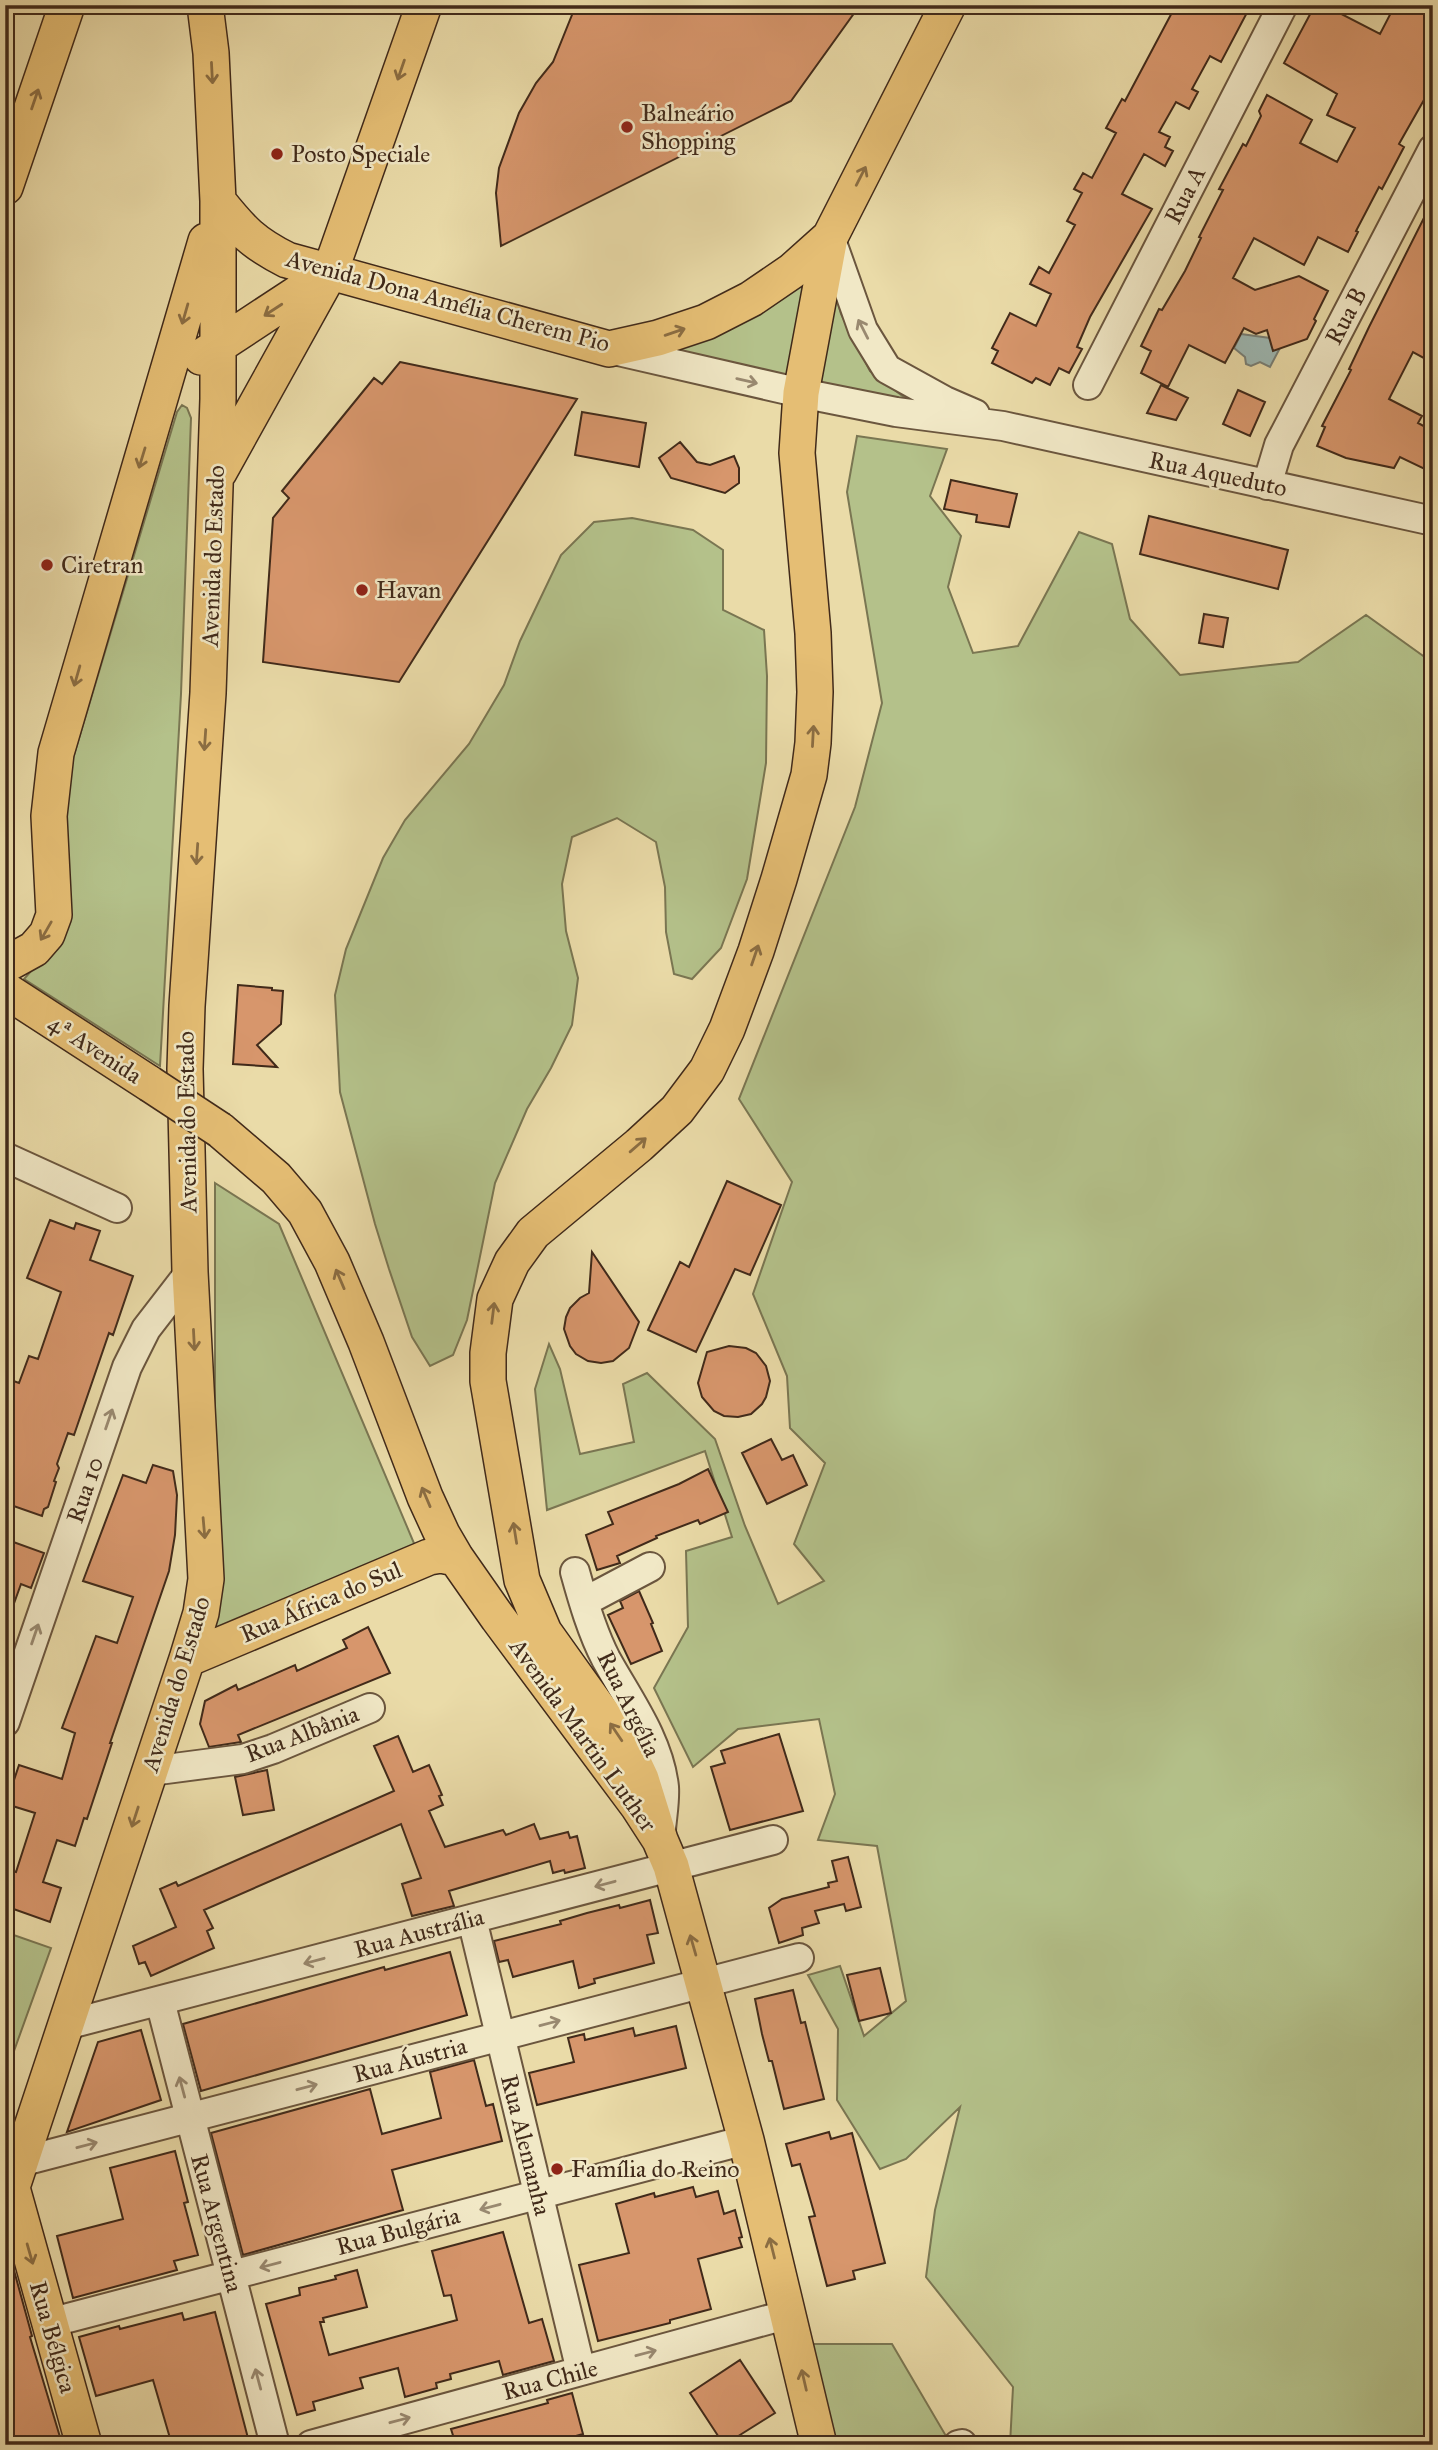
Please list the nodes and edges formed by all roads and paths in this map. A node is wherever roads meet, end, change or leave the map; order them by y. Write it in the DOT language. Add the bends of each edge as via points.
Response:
graph roads {
  1 [pos="67,5"];
  2 [pos="205,5"];
  3 [pos="424,5"];
  4 [pos="948,5"];
  5 [pos="1283,5"];
  6 [pos="1433,149"];
  7 [pos="5,187"];
  8 [pos="218,201"];
  9 [pos="830,237"];
  10 [pos="330,272"];
  11 [pos="217,347"];
  12 [pos="609,349"];
  13 [pos="166,381"];
  14 [pos="1087,386"];
  15 [pos="801,393"];
  16 [pos="1003,426"];
  17 [pos="216,477"];
  18 [pos="1267,485"];
  19 [pos="1433,521"];
  20 [pos="5,965"];
  21 [pos="5,990"];
  22 [pos="220,1130"];
  23 [pos="5,1157"];
  24 [pos="117,1208"];
  25 [pos="190,1272"];
  26 [pos="456,1558"];
  27 [pos="650,1567"];
  28 [pos="575,1572"];
  29 [pos="584,1602"];
  30 [pos="187,1659"];
  31 [pos="370,1708"];
  32 [pos="5,1721"];
  33 [pos="151,1771"];
  34 [pos="773,1840"];
  35 [pos="665,1853"];
  36 [pos="472,1919"];
  37 [pos="799,1958"];
  38 [pos="704,1983"];
  39 [pos="160,2001"];
  40 [pos="66,2025"];
  41 [pos="500,2036"];
  42 [pos="190,2118"];
  43 [pos="746,2140"];
  44 [pos="12,2186"];
  45 [pos="538,2194"];
  46 [pos="231,2276"];
  47 [pos="789,2314"];
  48 [pos="50,2323"];
  49 [pos="580,2371"];
  50 [pos="83,2445"];
  51 [pos="275,2445"];
  52 [pos="311,2445"];
  53 [pos="819,2445"];
  7 -- 1 [label="main road, one-way"];
  2 -- 8 [label="main road, Avenida do Estado, one-way"];
  3 -- 10 [label="main road, one-way"];
  9 -- 4 [label="main road, Avenida Dona Amélia Cherem Pio, one-way"];
  5 -- 14 [label="street, Rua A"];
  6 -- 18 [label="street, Rua B" via="1279,444"];
  8 -- 10 [label="main road, Avenida Dona Amélia Cherem Pio" via="262,248"];
  8 -- 11 [label="main road, Avenida do Estado"];
  8 -- 13 [label="main road, one-way"];
  12 -- 9 [label="main road, Avenida Dona Amélia Cherem Pio, one-way" via="706,322 792,271"];
  9 -- 15 [label="main road"];
  16 -- 9 [label="street, Rua Aqueduto, one-way" via="887,369 863,330"];
  10 -- 11 [label="main road, one-way"];
  10 -- 12 [label="main road, Avenida Dona Amélia Cherem Pio"];
  10 -- 17 [label="main road"];
  11 -- 13 [label="main road"];
  11 -- 17 [label="main road, Avenida do Estado"];
  12 -- 15 [label="street, Rua Aqueduto, one-way"];
  13 -- 20 [label="main road, one-way" via="56,753 49,816 54,915 47,933 33,949"];
  15 -- 16 [label="street, Rua Aqueduto" via="895,412"];
  35 -- 15 [label="main road, one-way" via="626,1747 544,1632 522,1580 488,1381 488,1353 495,1299 512,1262 533,1233 677,1110 707,1070 756,951 809,775 813,743 813,633 797,453"];
  16 -- 18 [label="street, Rua Aqueduto"];
  17 -- 25 [label="main road, Avenida do Estado, one-way" via="208,693 187,1006"];
  18 -- 19 [label="street, Rua Aqueduto"];
  21 -- 22 [label="main road, 4ª Avenida, bridge"];
  26 -- 22 [label="main road, Avenida Martin Luther, one-way" via="425,1497 332,1262 305,1212 276,1178"];
  23 -- 24 [label="street"];
  25 -- 30 [label="main road, Avenida do Estado, one-way" via="206,1579"];
  32 -- 25 [label="street, Rua 10, one-way" via="127,1367 146,1329"];
  26 -- 30 [label="main road, Rua África do Sul" via="429,1557"];
  26 -- 35 [label="main road, Avenida Martin Luther" via="638,1806"];
  27 -- 29 [label="street"];
  28 -- 29 [label="street, Rua Argélia"];
  29 -- 35 [label="street, Rua Argélia" via="605,1657 657,1756 664,1788"];
  30 -- 33 [label="main road, Avenida do Estado"];
  31 -- 33 [label="street, Rua Albânia" via="243,1759"];
  33 -- 40 [label="main road, Avenida do Estado, one-way"];
  34 -- 35 [label="street, Rua Austrália"];
  35 -- 36 [label="street, Rua Austrália, one-way"];
  38 -- 35 [label="main road, Avenida Martin Luther, one-way"];
  36 -- 39 [label="street, Rua Austrália, one-way"];
  36 -- 41 [label="street, Rua Alemanha"];
  37 -- 38 [label="street, Rua Áustria"];
  41 -- 38 [label="street, Rua Áustria, one-way"];
  38 -- 43 [label="main road, Avenida Martin Luther"];
  39 -- 40 [label="street, Rua Austrália"];
  42 -- 39 [label="street, Rua Argentina, one-way"];
  40 -- 44 [label="main road, Avenida do Estado"];
  42 -- 41 [label="street, Rua Áustria, one-way"];
  41 -- 45 [label="street, Rua Alemanha"];
  44 -- 42 [label="street, Rua Áustria, one-way"];
  42 -- 46 [label="street, Rua Argentina"];
  43 -- 45 [label="street, Rua Bulgária"];
  47 -- 43 [label="main road, Avenida Martin Luther, one-way"];
  44 -- 48 [label="main road, Rua Bélgica, one-way"];
  45 -- 46 [label="street, Rua Bulgária, one-way"];
  45 -- 49 [label="street, Rua Alemanha"];
  46 -- 48 [label="street, Rua Bulgária"];
  51 -- 46 [label="street, Rua Argentina, one-way"];
  49 -- 47 [label="street, Rua Chile, one-way"];
  53 -- 47 [label="main road, Avenida Martin Luther, one-way"];
  48 -- 50 [label="main road, Rua Bélgica"];
  52 -- 49 [label="street, Rua Chile, one-way"];
}
